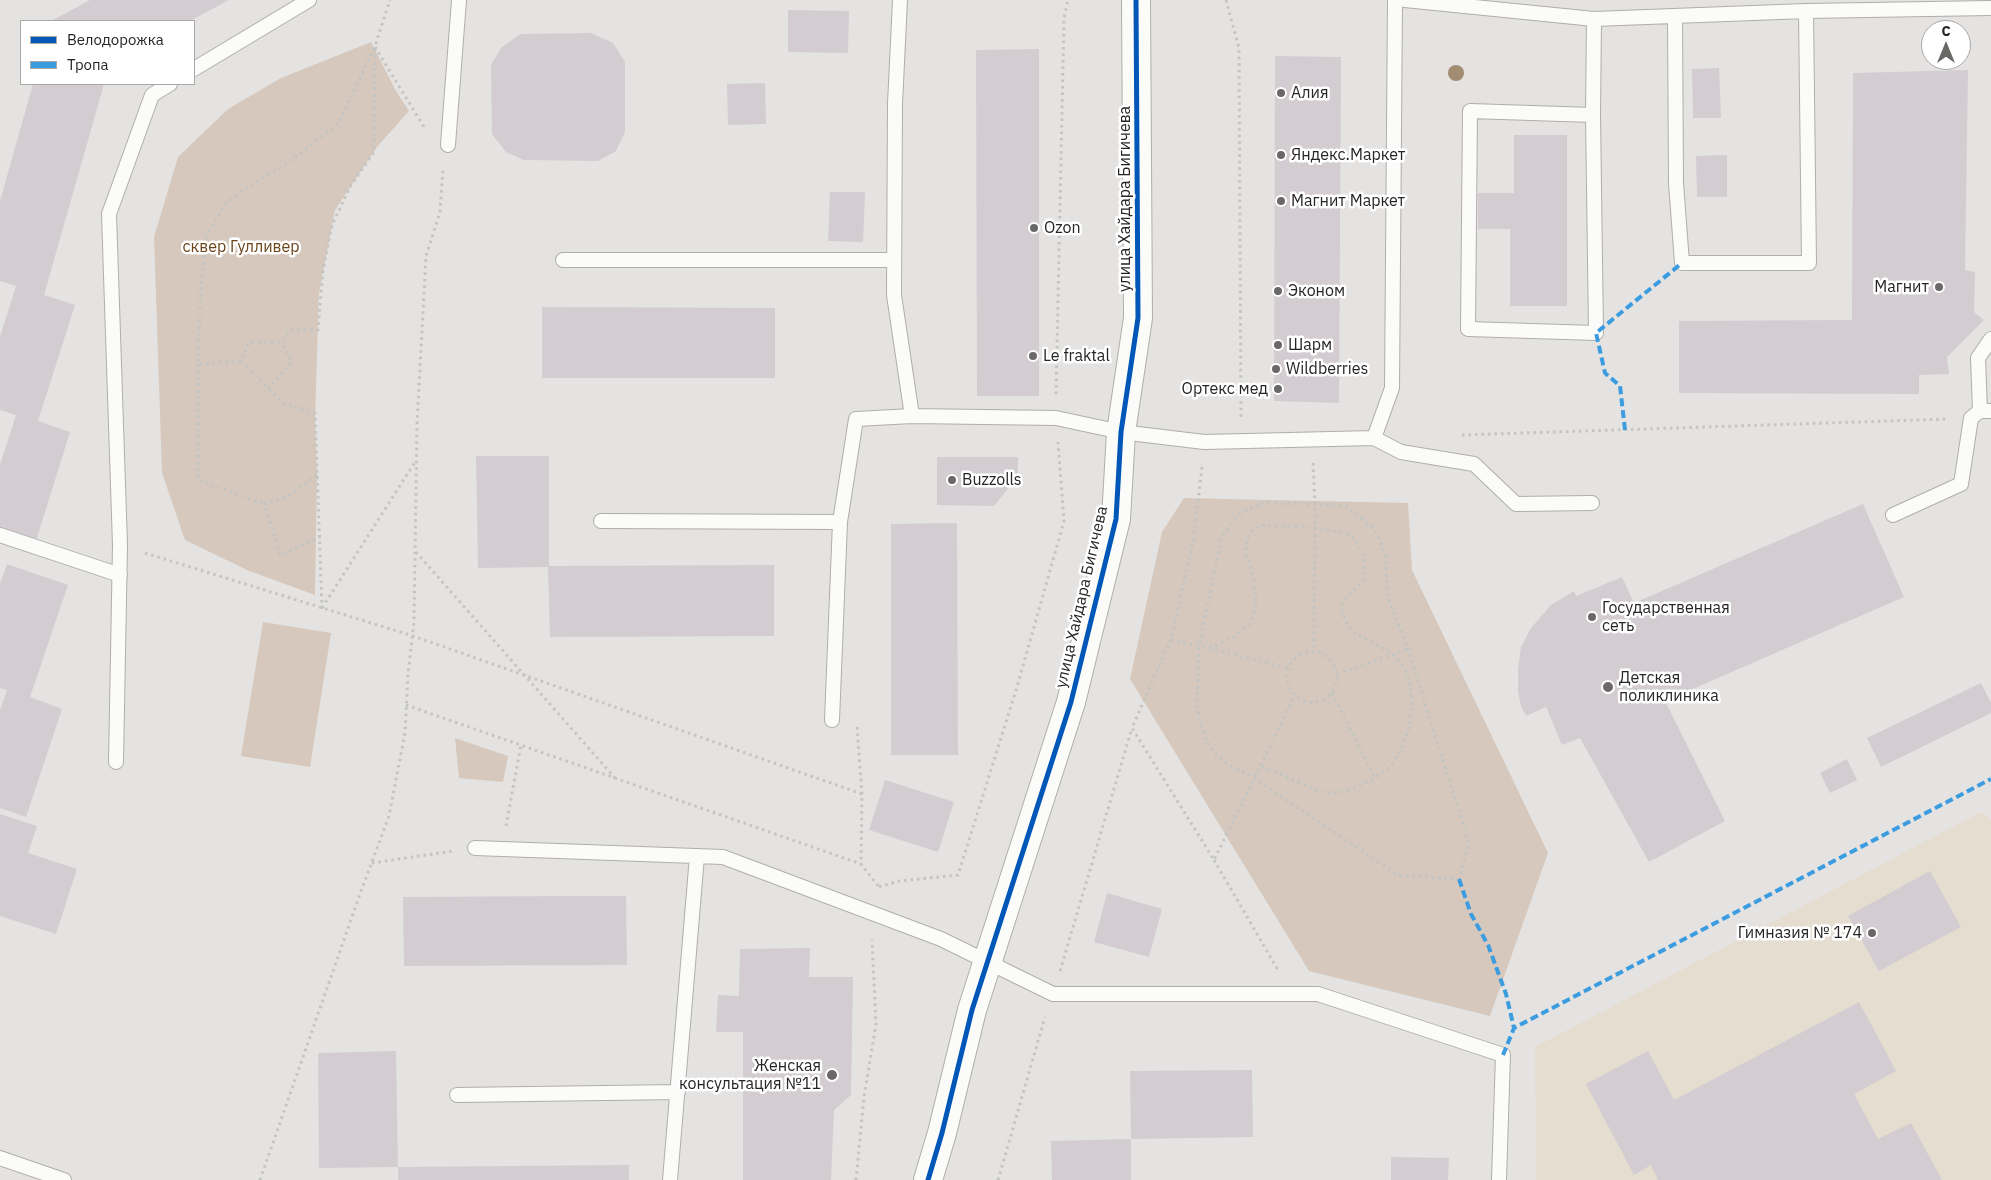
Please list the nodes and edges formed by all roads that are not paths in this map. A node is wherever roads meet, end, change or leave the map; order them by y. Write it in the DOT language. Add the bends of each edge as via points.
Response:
graph roads {
  1 [pos="310,0"];
  2 [pos="459,0"];
  3 [pos="900,0"];
  4 [pos="1136,0"];
  5 [pos="1395,0"];
  6 [pos="1405,0"];
  7 [pos="1991,8"];
  8 [pos="1806,11"];
  9 [pos="1675,16"];
  10 [pos="1594,19"];
  11 [pos="195,68"];
  12 [pos="168,85"];
  13 [pos="1593,115"];
  14 [pos="446,151"];
  15 [pos="563,260"];
  16 [pos="894,260"];
  17 [pos="1991,339"];
  18 [pos="1981,413"];
  19 [pos="912,416"];
  20 [pos="1120,432"];
  21 [pos="1374,438"];
  22 [pos="1592,503"];
  23 [pos="1892,515"];
  24 [pos="601,522"];
  25 [pos="840,522"];
  26 [pos="0,535"];
  27 [pos="120,575"];
  28 [pos="832,720"];
  29 [pos="116,762"];
  30 [pos="475,848"];
  31 [pos="697,856"];
  32 [pos="988,961"];
  33 [pos="678,1092"];
  34 [pos="457,1095"];
  35 [pos="0,1158"];
  36 [pos="64,1180"];
  37 [pos="670,1180"];
  38 [pos="928,1180"];
  39 [pos="1499,1180"];
  1 -- 11 [label="lane"];
  2 -- 14 [label="lane"];
  3 -- 16 [label="lane" via="895,104"];
  4 -- 20 [label="street, улица Хайдара Бигичева" via="1138,318"];
  5 -- 21 [label="lane" via="1392,388"];
  6 -- 10 [label="lane"];
  7 -- 8 [label="lane"];
  8 -- 9 [label="lane"];
  8 -- 9 [label="lane" via="1809,262 1682,263 1676,183"];
  9 -- 10 [label="lane"];
  10 -- 13 [label="lane"];
  12 -- 27 [label="lane" via="152,94 110,214"];
  13 -- 13 [label="lane" via="1470,111 1468,329 1596,333"];
  15 -- 16 [label="lane"];
  16 -- 19 [label="lane" via="894,294"];
  17 -- 18 [label="lane" via="1978,358"];
  18 -- 23 [label="lane" via="1961,484"];
  19 -- 20 [label="lane" via="1056,418"];
  19 -- 25 [label="lane" via="856,419"];
  20 -- 21 [label="lane" via="1204,442"];
  20 -- 32 [label="street, улица Хайдара Бигичева" via="1116,519 1071,702"];
  21 -- 22 [label="lane" via="1401,452 1474,464 1516,504"];
  24 -- 25 [label="lane"];
  25 -- 28 [label="lane"];
  26 -- 27 [label="lane"];
  27 -- 29 [label="lane"];
  30 -- 31 [label="lane"];
  31 -- 32 [label="lane" via="723,857 941,939"];
  31 -- 33 [label="lane"];
  32 -- 38 [label="street, улица Хайдара Бигичева"];
  32 -- 39 [label="lane" via="1053,994 1318,994 1502,1055"];
  33 -- 34 [label="lane"];
  33 -- 37 [label="lane"];
  35 -- 36 [label="lane"];
}
